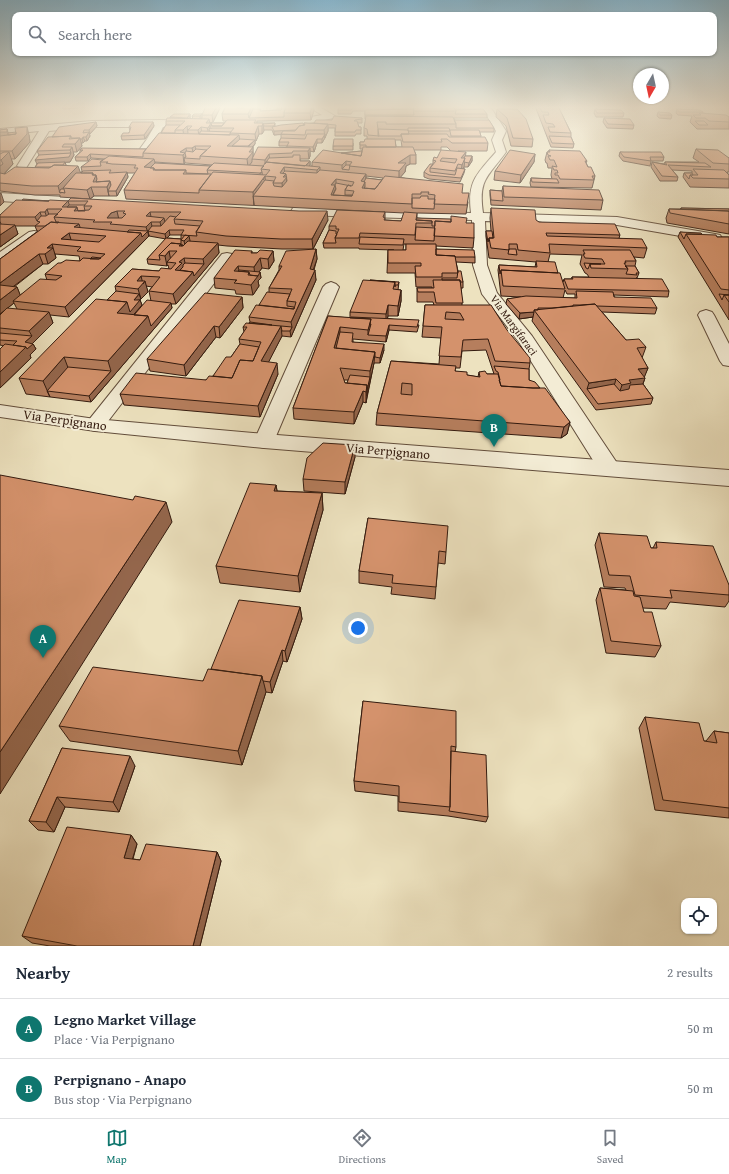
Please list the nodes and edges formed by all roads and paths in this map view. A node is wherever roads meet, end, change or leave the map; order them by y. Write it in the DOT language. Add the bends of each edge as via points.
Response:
graph roads {
  1 [pos="32,150"];
  2 [pos="500,150"];
  3 [pos="22,166"];
  4 [pos="0,197"];
  5 [pos="90,202"];
  6 [pos="286,210"];
  7 [pos="476,216"];
  8 [pos="34,235"];
  9 [pos="726,240"];
  10 [pos="227,257"];
  11 [pos="0,258"];
  12 [pos="331,288"];
  13 [pos="706,315"];
  14 [pos="729,360"];
  15 [pos="0,411"];
  16 [pos="95,424"];
  17 [pos="264,441"];
  18 [pos="609,468"];
  19 [pos="729,478"];
  1 -- 3 [label="street"];
  2 -- 7 [label="street, Via Margifaraci" via="470,189 475,198"];
  4 -- 5 [label="street"];
  6 -- 7 [label="street"];
  7 -- 9 [label="street" via="616,221"];
  7 -- 18 [label="street, Via Margifaraci" via="480,265 490,294 526,340"];
  8 -- 11 [label="street"];
  10 -- 16 [label="street"];
  12 -- 17 [label="street"];
  13 -- 14 [label="street"];
  15 -- 16 [label="street, Via Perpignano"];
  16 -- 17 [label="street, Via Perpignano"];
  17 -- 18 [label="street, Via Perpignano"];
  18 -- 19 [label="street, Via Perpignano"];
}
